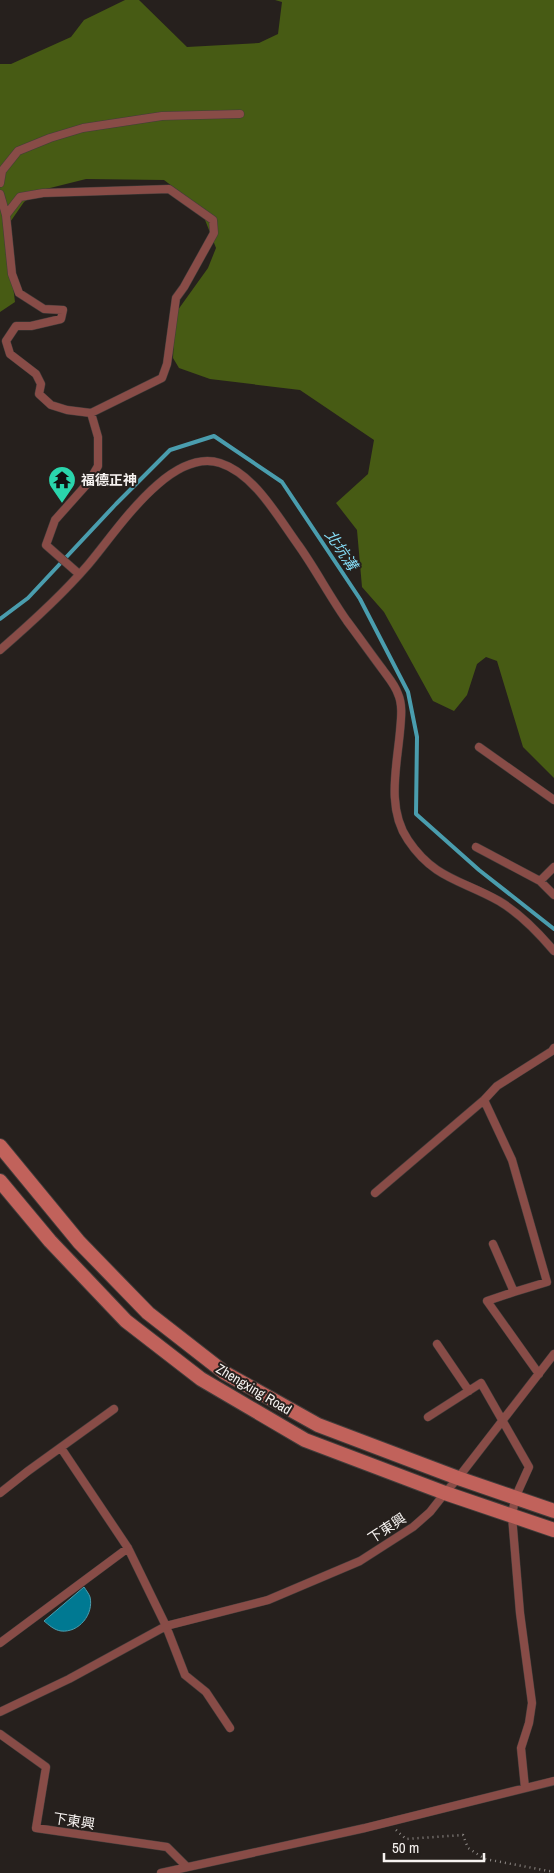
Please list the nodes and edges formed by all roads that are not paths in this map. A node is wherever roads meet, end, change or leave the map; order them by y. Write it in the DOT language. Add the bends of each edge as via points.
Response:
graph roads {
  1 [pos="240,114"];
  2 [pos="0,183"];
  3 [pos="0,194"];
  4 [pos="6,215"];
  5 [pos="91,413"];
  6 [pos="78,574"];
  7 [pos="0,650"];
  8 [pos="478,747"];
  9 [pos="554,800"];
  10 [pos="476,847"];
  11 [pos="554,868"];
  12 [pos="540,881"];
  13 [pos="554,895"];
  14 [pos="554,951"];
  15 [pos="554,1048"];
  16 [pos="484,1100"];
  17 [pos="0,1146"];
  18 [pos="0,1181"];
  19 [pos="375,1193"];
  20 [pos="493,1244"];
  21 [pos="514,1292"];
  22 [pos="437,1344"];
  23 [pos="554,1354"];
  24 [pos="538,1374"];
  25 [pos="469,1391"];
  26 [pos="114,1409"];
  27 [pos="428,1417"];
  28 [pos="502,1421"];
  29 [pos="61,1448"];
  30 [pos="458,1478"];
  31 [pos="444,1492"];
  32 [pos="0,1493"];
  33 [pos="515,1498"];
  34 [pos="554,1511"];
  35 [pos="512,1516"];
  36 [pos="554,1530"];
  37 [pos="128,1548"];
  38 [pos="166,1626"];
  39 [pos="0,1643"];
  40 [pos="0,1712"];
  41 [pos="230,1728"];
  42 [pos="0,1734"];
  43 [pos="554,1781"];
  44 [pos="525,1788"];
  45 [pos="187,1867"];
  46 [pos="162,1873"];
  1 -- 2 [label="lane" via="162,116 83,128 18,151 2,171"];
  3 -- 4 [label="lane"];
  4 -- 5 [label="lane" via="12,274 19,293 44,309 63,310 61,319 16,326 6,341 10,354 36,374 41,384 39,394 52,405"];
  4 -- 5 [label="lane" via="20,197 42,193 169,189 213,220 214,233 176,298 167,364 162,378"];
  5 -- 6 [label="lane" via="98,437 98,466 88,483 56,520 46,545"];
  6 -- 7 [label="lane"];
  6 -- 14 [label="lane" via="144,496 173,472 204,461 219,462 237,471 257,488 398,694 401,712 394,799 397,818 407,839 425,862 445,877 498,901 516,913"];
  8 -- 9 [label="lane"];
  10 -- 12 [label="lane"];
  11 -- 12 [label="lane"];
  12 -- 13 [label="lane"];
  15 -- 16 [label="lane" via="497,1086"];
  16 -- 19 [label="lane"];
  16 -- 21 [label="lane" via="512,1160 547,1282"];
  17 -- 30 [label="main road, Zhengxing Road" via="79,1242 148,1313 225,1373 318,1425"];
  18 -- 31 [label="main road, Zhengxing Road" via="50,1241 126,1321 201,1379 305,1440"];
  20 -- 21 [label="lane"];
  21 -- 24 [label="lane" via="487,1301"];
  22 -- 25 [label="lane"];
  23 -- 24 [label="lane, 下東興"];
  24 -- 28 [label="lane, 下東興"];
  25 -- 27 [label="lane"];
  25 -- 28 [label="lane" via="481,1383"];
  26 -- 29 [label="lane"];
  28 -- 30 [label="lane, 下東興"];
  28 -- 33 [label="lane" via="529,1467"];
  29 -- 32 [label="lane"];
  29 -- 37 [label="lane"];
  30 -- 31 [label="lane, 下東興"];
  30 -- 33 [label="main road, Zhengxing Road"];
  31 -- 35 [label="main road, Zhengxing Road"];
  31 -- 38 [label="lane, 下東興" via="430,1512 413,1527 360,1561 268,1600"];
  33 -- 34 [label="main road, Zhengxing Road"];
  33 -- 35 [label="lane"];
  35 -- 36 [label="main road, Zhengxing Road"];
  35 -- 44 [label="lane" via="532,1703 521,1748"];
  37 -- 38 [label="lane"];
  37 -- 39 [label="lane"];
  38 -- 40 [label="lane, 下東興"];
  38 -- 41 [label="lane" via="185,1675 206,1692"];
  42 -- 45 [label="lane, 下東興" via="46,1767 36,1828 167,1847"];
  43 -- 44 [label="lane"];
  44 -- 45 [label="lane"];
  45 -- 46 [label="lane"];
}
